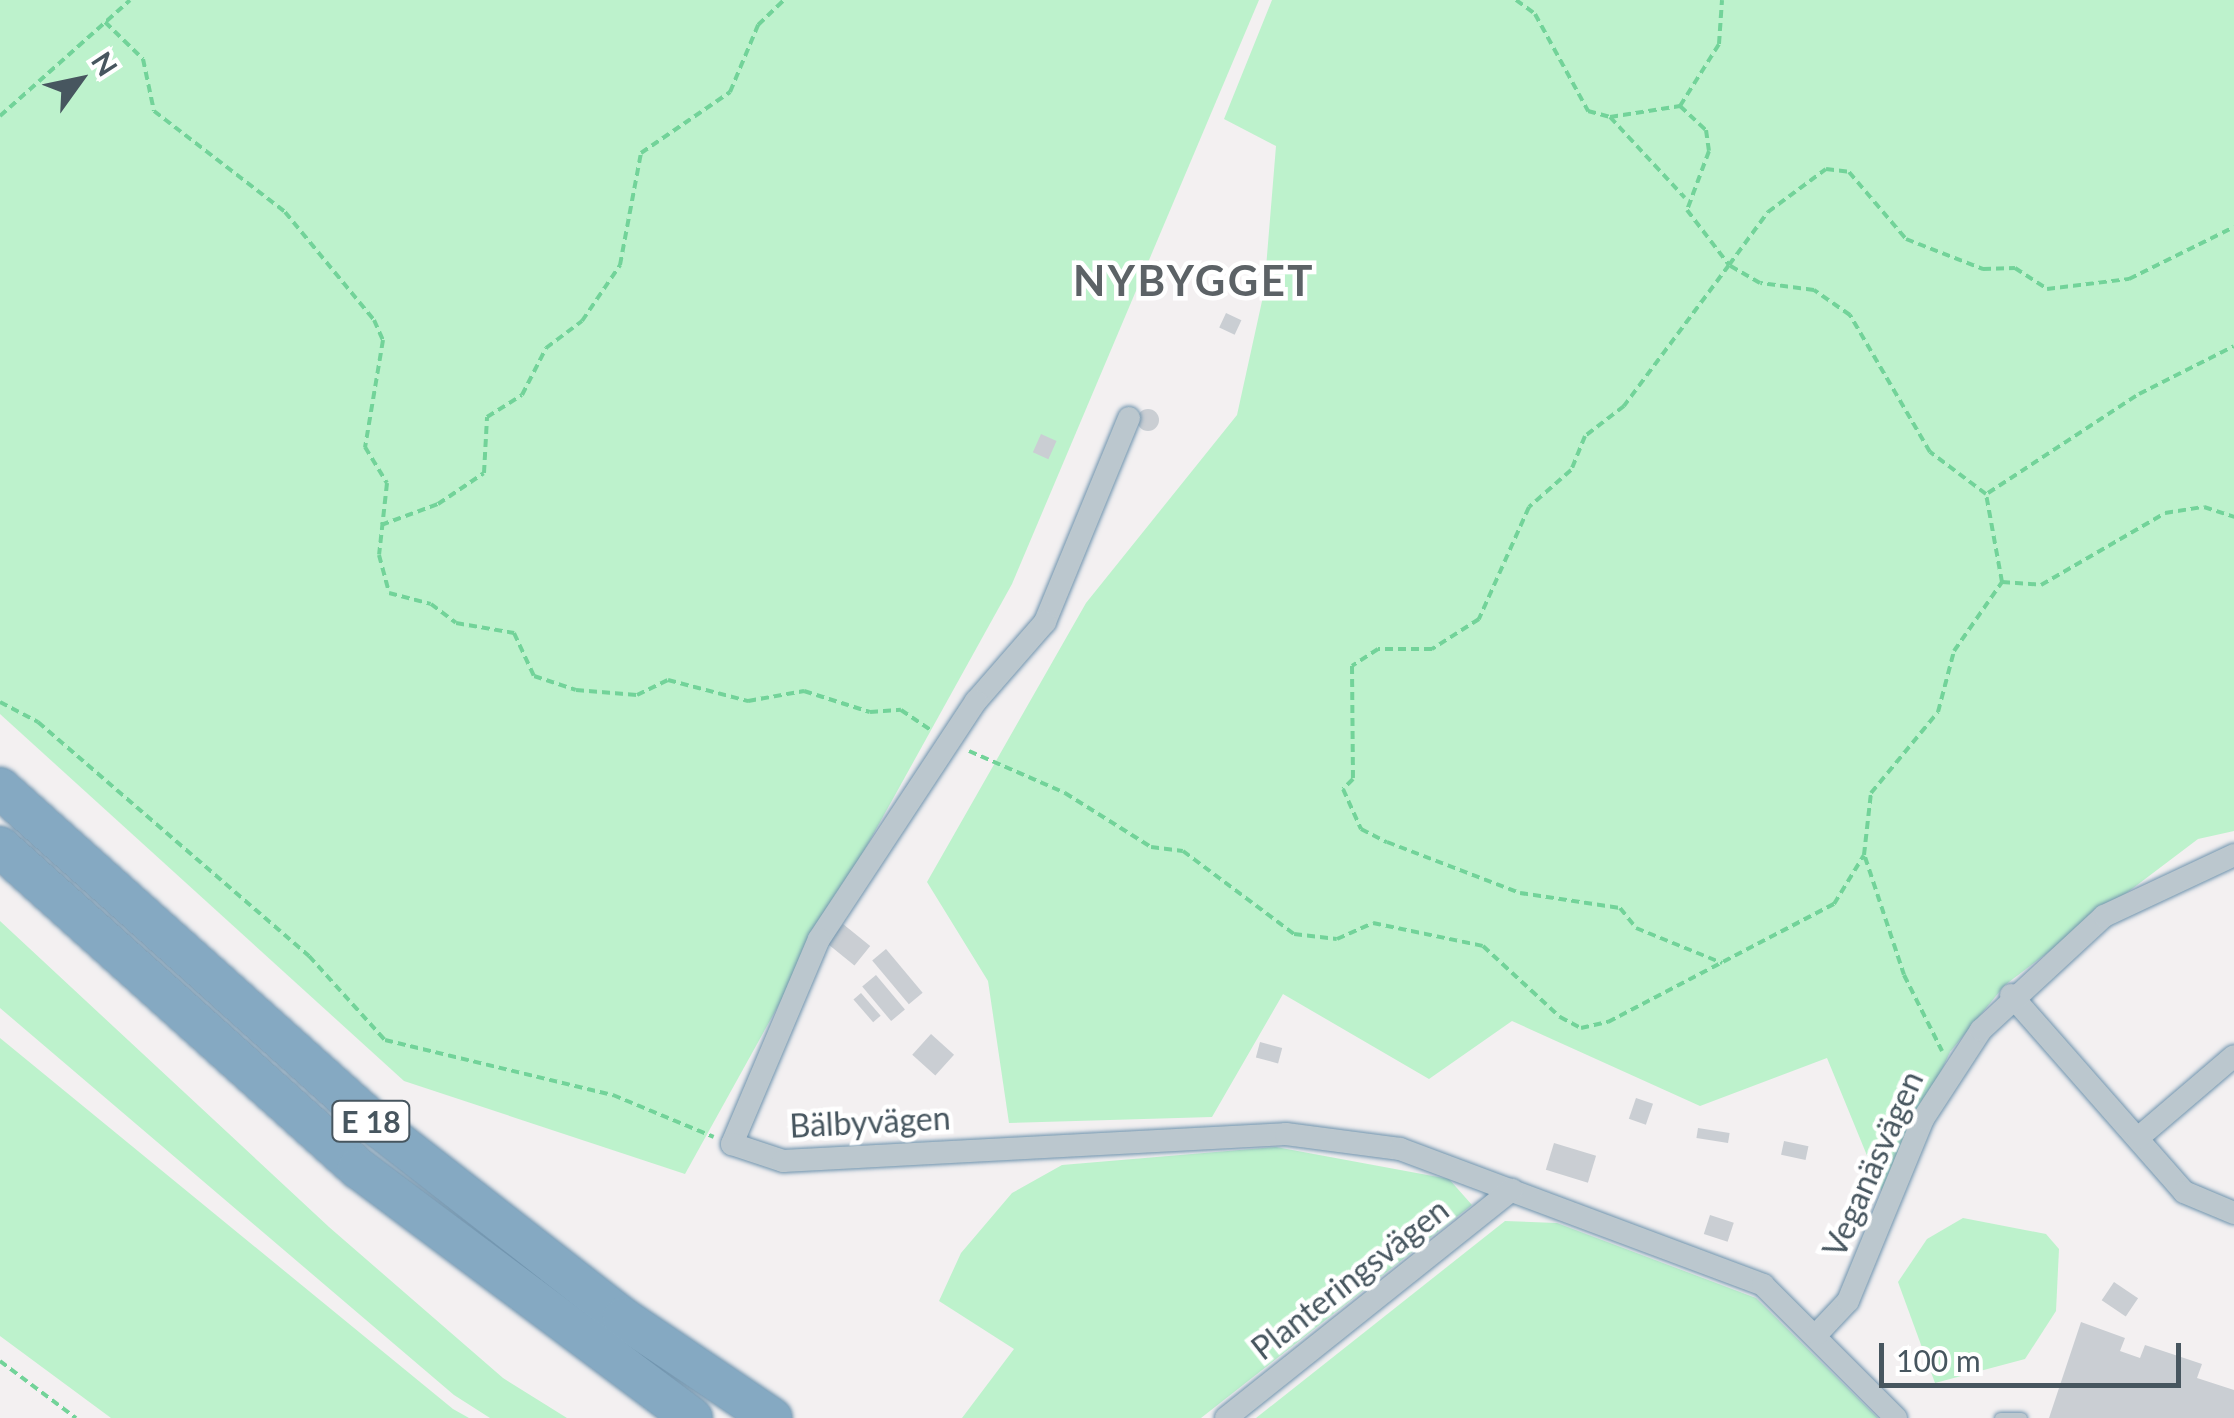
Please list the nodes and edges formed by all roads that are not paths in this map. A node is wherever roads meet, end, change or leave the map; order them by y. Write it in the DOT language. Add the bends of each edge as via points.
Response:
graph roads {
  1 [pos="1129,418"];
  2 [pos="0,788"];
  3 [pos="0,847"];
  4 [pos="2234,855"];
  5 [pos="2012,996"];
  6 [pos="2234,1056"];
  7 [pos="2138,1138"];
  8 [pos="1512,1190"];
  9 [pos="2234,1213"];
  10 [pos="1817,1334"];
  11 [pos="692,1418"];
  12 [pos="772,1418"];
  13 [pos="1226,1418"];
  14 [pos="1896,1418"];
  15 [pos="2000,1418"];
  16 [pos="2021,1418"];
  1 -- 8 [label="street, Bälbyvägen" via="1045,622 950,745 819,938 732,1144 783,1161 1307,1134 1400,1149"];
  2 -- 12 [label="highway, E 18" via="381,1129 623,1318"];
  3 -- 11 [label="highway, E 18" via="358,1168"];
  4 -- 5 [label="street, Veganäsvägen" via="2104,916"];
  5 -- 7 [label="street"];
  5 -- 10 [label="street, Veganäsvägen" via="1952,1069 1848,1300"];
  6 -- 7 [label="street"];
  7 -- 9 [label="street" via="2184,1192"];
  8 -- 10 [label="street, Bälbyvägen" via="1763,1285"];
  8 -- 13 [label="street, Planteringsvägen"];
  10 -- 14 [label="street"];
  15 -- 16 [label="lane"];
}
